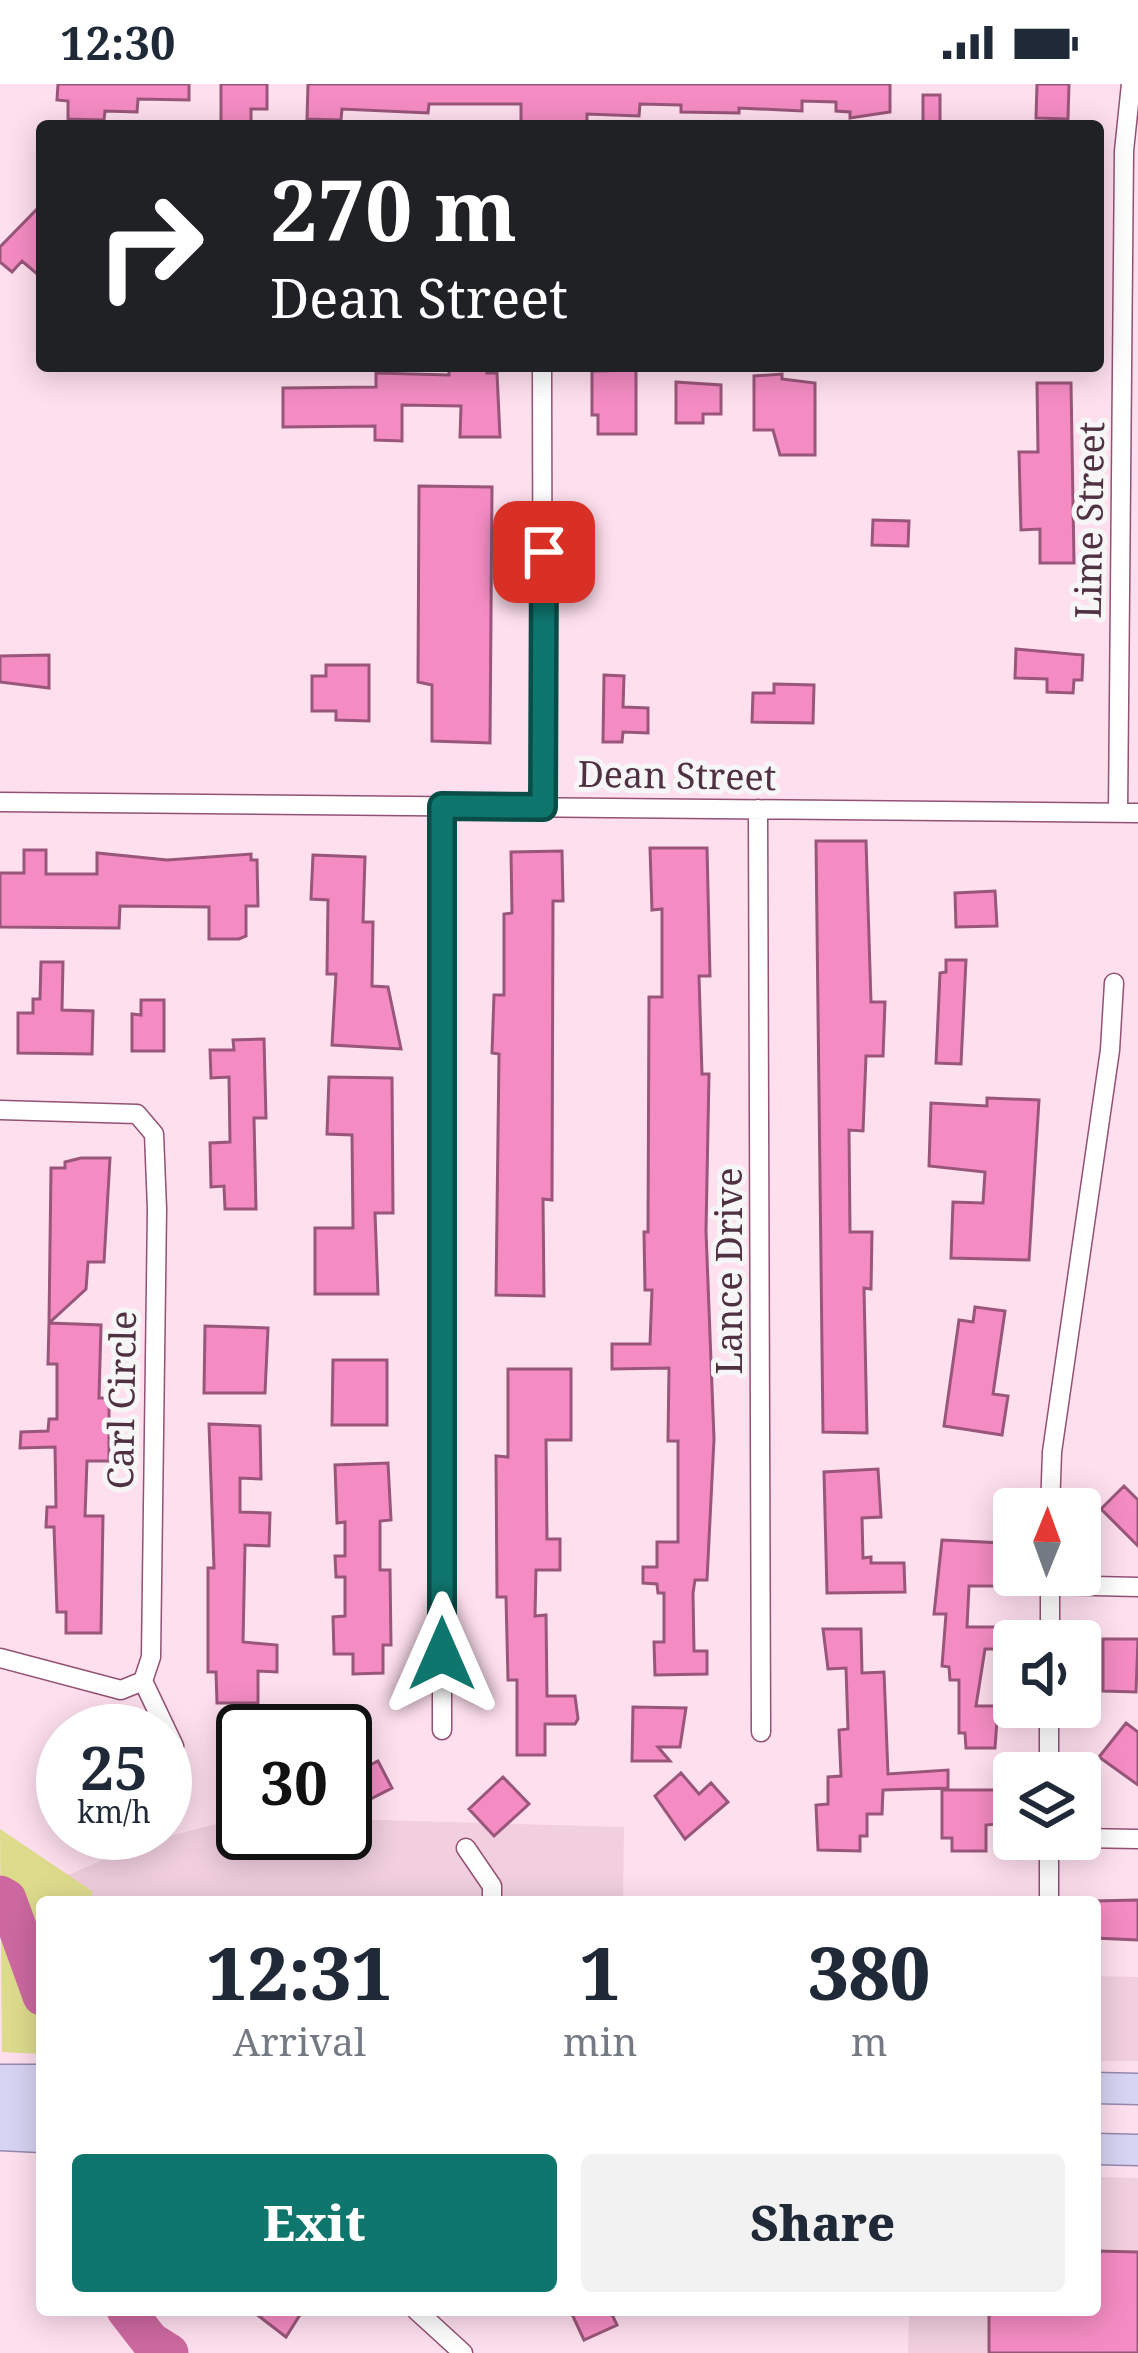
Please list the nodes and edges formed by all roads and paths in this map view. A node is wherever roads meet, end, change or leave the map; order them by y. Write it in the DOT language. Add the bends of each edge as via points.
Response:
graph roads {
  1 [pos="1131,84"];
  2 [pos="1131,151"];
  3 [pos="542,372"];
  4 [pos="1131,408"];
  5 [pos="0,802"];
  6 [pos="442,806"];
  7 [pos="543,807"];
  8 [pos="758,809"];
  9 [pos="1128,813"];
  10 [pos="1114,983"];
  11 [pos="0,1110"];
  12 [pos="1051,1488"];
  13 [pos="1101,1584"];
  14 [pos="1138,1587"];
  15 [pos="0,1658"];
  16 [pos="143,1681"];
  17 [pos="154,1704"];
  18 [pos="442,1730"];
  19 [pos="761,1732"];
  20 [pos="1101,1838"];
  21 [pos="1138,1839"];
  22 [pos="466,1848"];
  23 [pos="1049,1860"];
  24 [pos="492,1896"];
  25 [pos="1049,1896"];
  26 [pos="1101,2088"];
  27 [pos="1138,2090"];
  28 [pos="14,2105"];
  29 [pos="36,2130"];
  30 [pos="1101,2149"];
  31 [pos="1138,2150"];
  32 [pos="423,2316"];
  33 [pos="463,2353"];
  1 -- 2 [label="street, Lime Street"];
  2 -- 4 [label="street, Lime Street"];
  3 -- 7 [label="street"];
  4 -- 9 [label="street, Lime Street"];
  5 -- 6 [label="street, Dean Street"];
  6 -- 7 [label="street, Dean Street"];
  6 -- 18 [label="street"];
  7 -- 8 [label="street, Dean Street"];
  8 -- 9 [label="street, Dean Street"];
  8 -- 19 [label="street, Lance Drive"];
  10 -- 12 [label="street"];
  11 -- 16 [label="street, Carl Circle" via="137,1114 154,1134 151,1657"];
  13 -- 14 [label="street"];
  15 -- 16 [label="street" via="121,1690"];
  16 -- 17 [label="street"];
  20 -- 21 [label="street"];
  22 -- 24 [label="street"];
  23 -- 25 [label="street"];
  26 -- 27 [label="main road"];
  28 -- 29 [label="main road"];
  30 -- 31 [label="main road"];
  32 -- 33 [label="street"];
}
